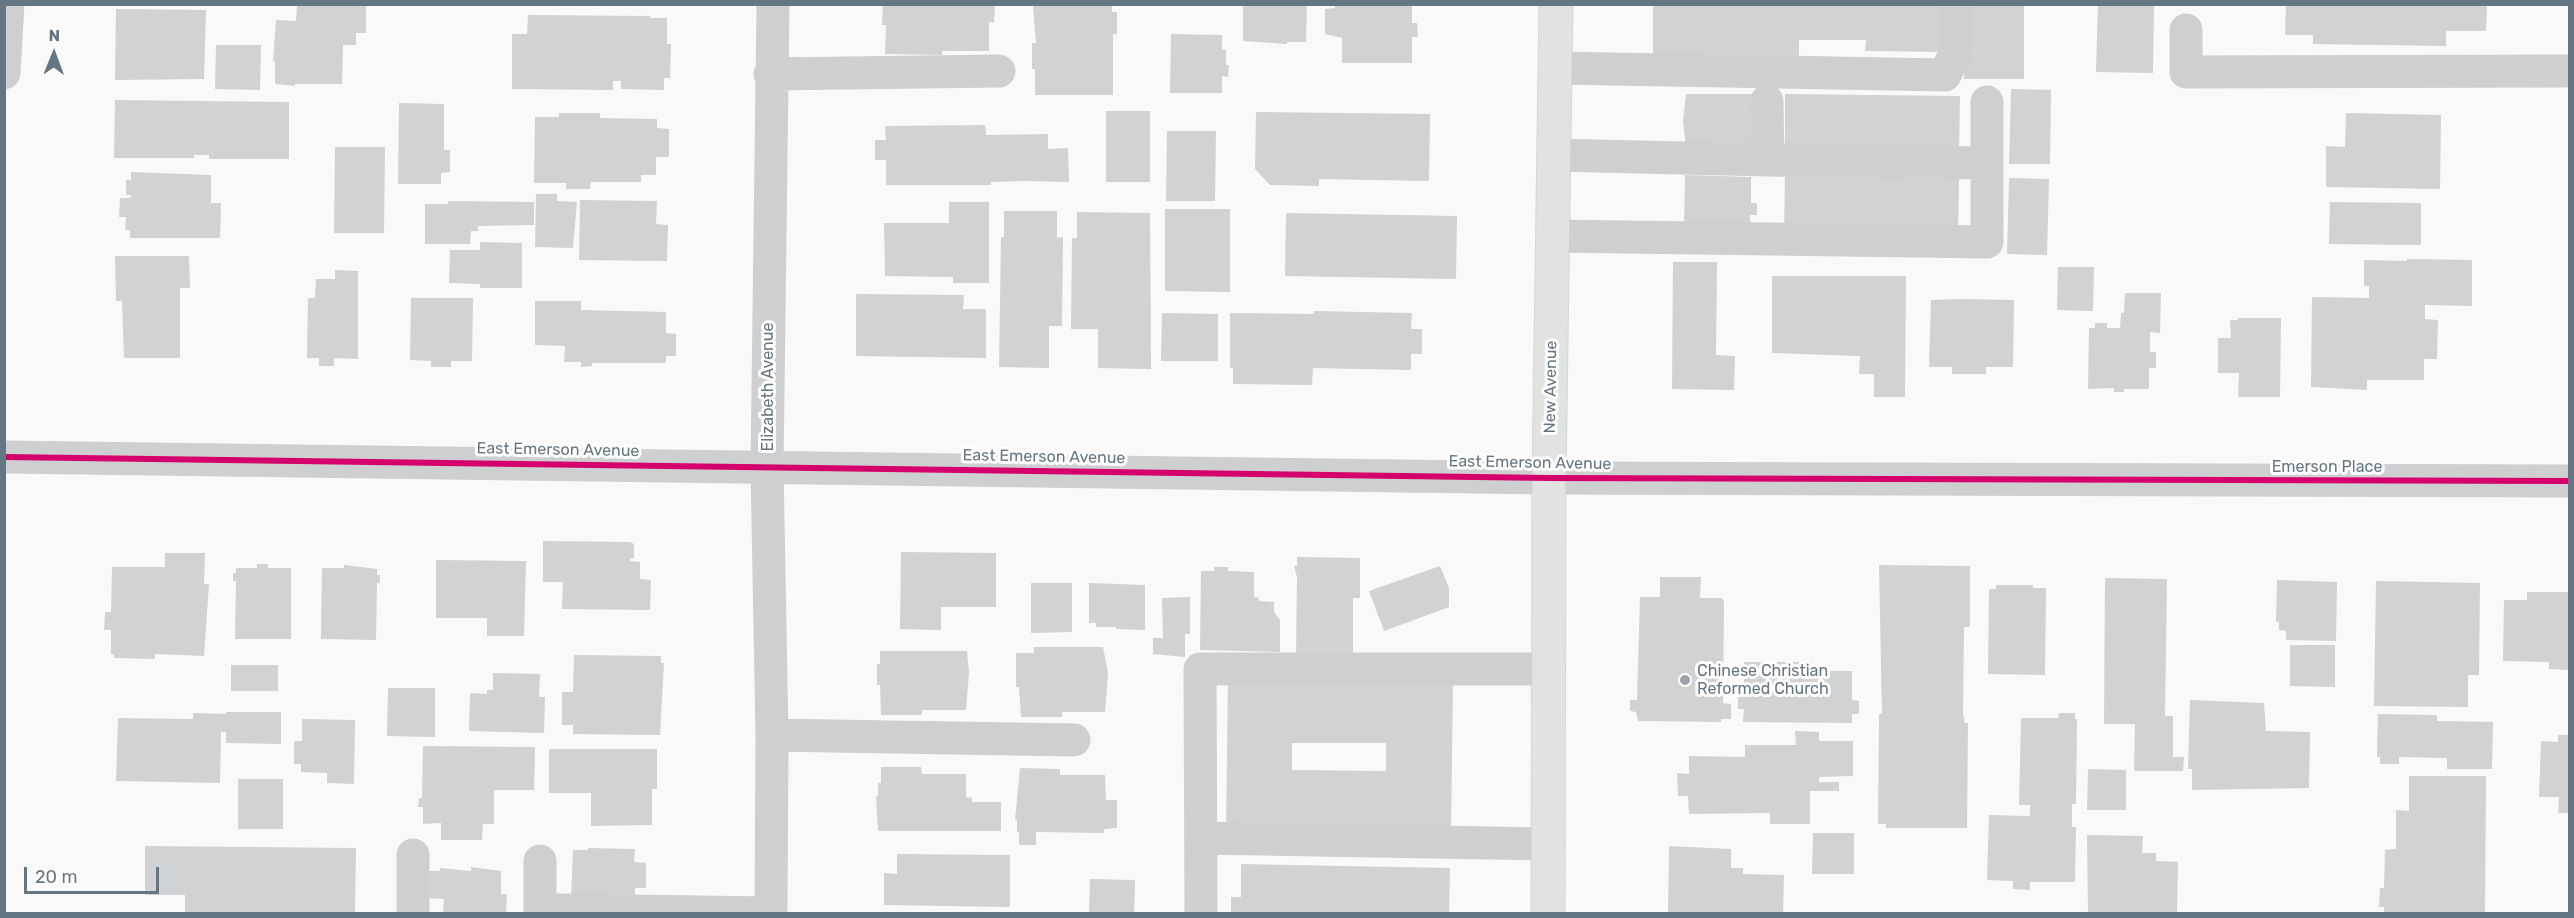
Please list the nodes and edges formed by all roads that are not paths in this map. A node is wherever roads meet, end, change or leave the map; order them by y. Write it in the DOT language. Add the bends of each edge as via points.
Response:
graph roads {
  1 [pos="8,4"];
  2 [pos="773,4"];
  3 [pos="1556,4"];
  4 [pos="1956,4"];
  5 [pos="2186,30"];
  6 [pos="1556,68"];
  7 [pos="999,71"];
  8 [pos="2570,71"];
  9 [pos="4,73"];
  10 [pos="770,74"];
  11 [pos="1767,101"];
  12 [pos="1987,102"];
  13 [pos="1554,155"];
  14 [pos="1767,160"];
  15 [pos="1987,164"];
  16 [pos="1553,236"];
  17 [pos="4,457"];
  18 [pos="767,467"];
  19 [pos="1549,478"];
  20 [pos="2084,479"];
  21 [pos="2570,481"];
  22 [pos="1549,669"];
  23 [pos="772,735"];
  24 [pos="1074,740"];
  25 [pos="1202,838"];
  26 [pos="1549,844"];
  27 [pos="413,855"];
  28 [pos="540,861"];
  29 [pos="771,913"];
  30 [pos="413,914"];
  31 [pos="540,914"];
  32 [pos="547,914"];
  33 [pos="1201,914"];
  34 [pos="1548,914"];
  1 -- 9 [label="street"];
  2 -- 10 [label="street, Elizabeth Avenue"];
  3 -- 6 [label="main road, New Avenue"];
  4 -- 6 [label="street" via="1955,53 1945,75"];
  5 -- 8 [label="street" via="2186,72"];
  6 -- 13 [label="main road, New Avenue"];
  7 -- 10 [label="street"];
  10 -- 18 [label="street, Elizabeth Avenue"];
  11 -- 14 [label="street"];
  12 -- 15 [label="street"];
  13 -- 14 [label="street"];
  13 -- 16 [label="main road, New Avenue"];
  14 -- 15 [label="street"];
  15 -- 16 [label="street" via="1987,242"];
  16 -- 19 [label="main road, New Avenue"];
  17 -- 18 [label="street, East Emerson Avenue"];
  18 -- 19 [label="street, East Emerson Avenue"];
  18 -- 23 [label="street, Elizabeth Avenue"];
  19 -- 20 [label="street, East Emerson Avenue"];
  19 -- 22 [label="main road, New Avenue"];
  20 -- 21 [label="street, Emerson Place"];
  22 -- 25 [label="street" via="1200,669"];
  22 -- 26 [label="main road, New Avenue"];
  23 -- 24 [label="street"];
  23 -- 29 [label="street, Elizabeth Avenue"];
  25 -- 26 [label="street"];
  25 -- 33 [label="street"];
  26 -- 34 [label="main road, New Avenue"];
  27 -- 30 [label="street"];
  28 -- 31 [label="street"];
  29 -- 32 [label="street" via="559,909"];
}
